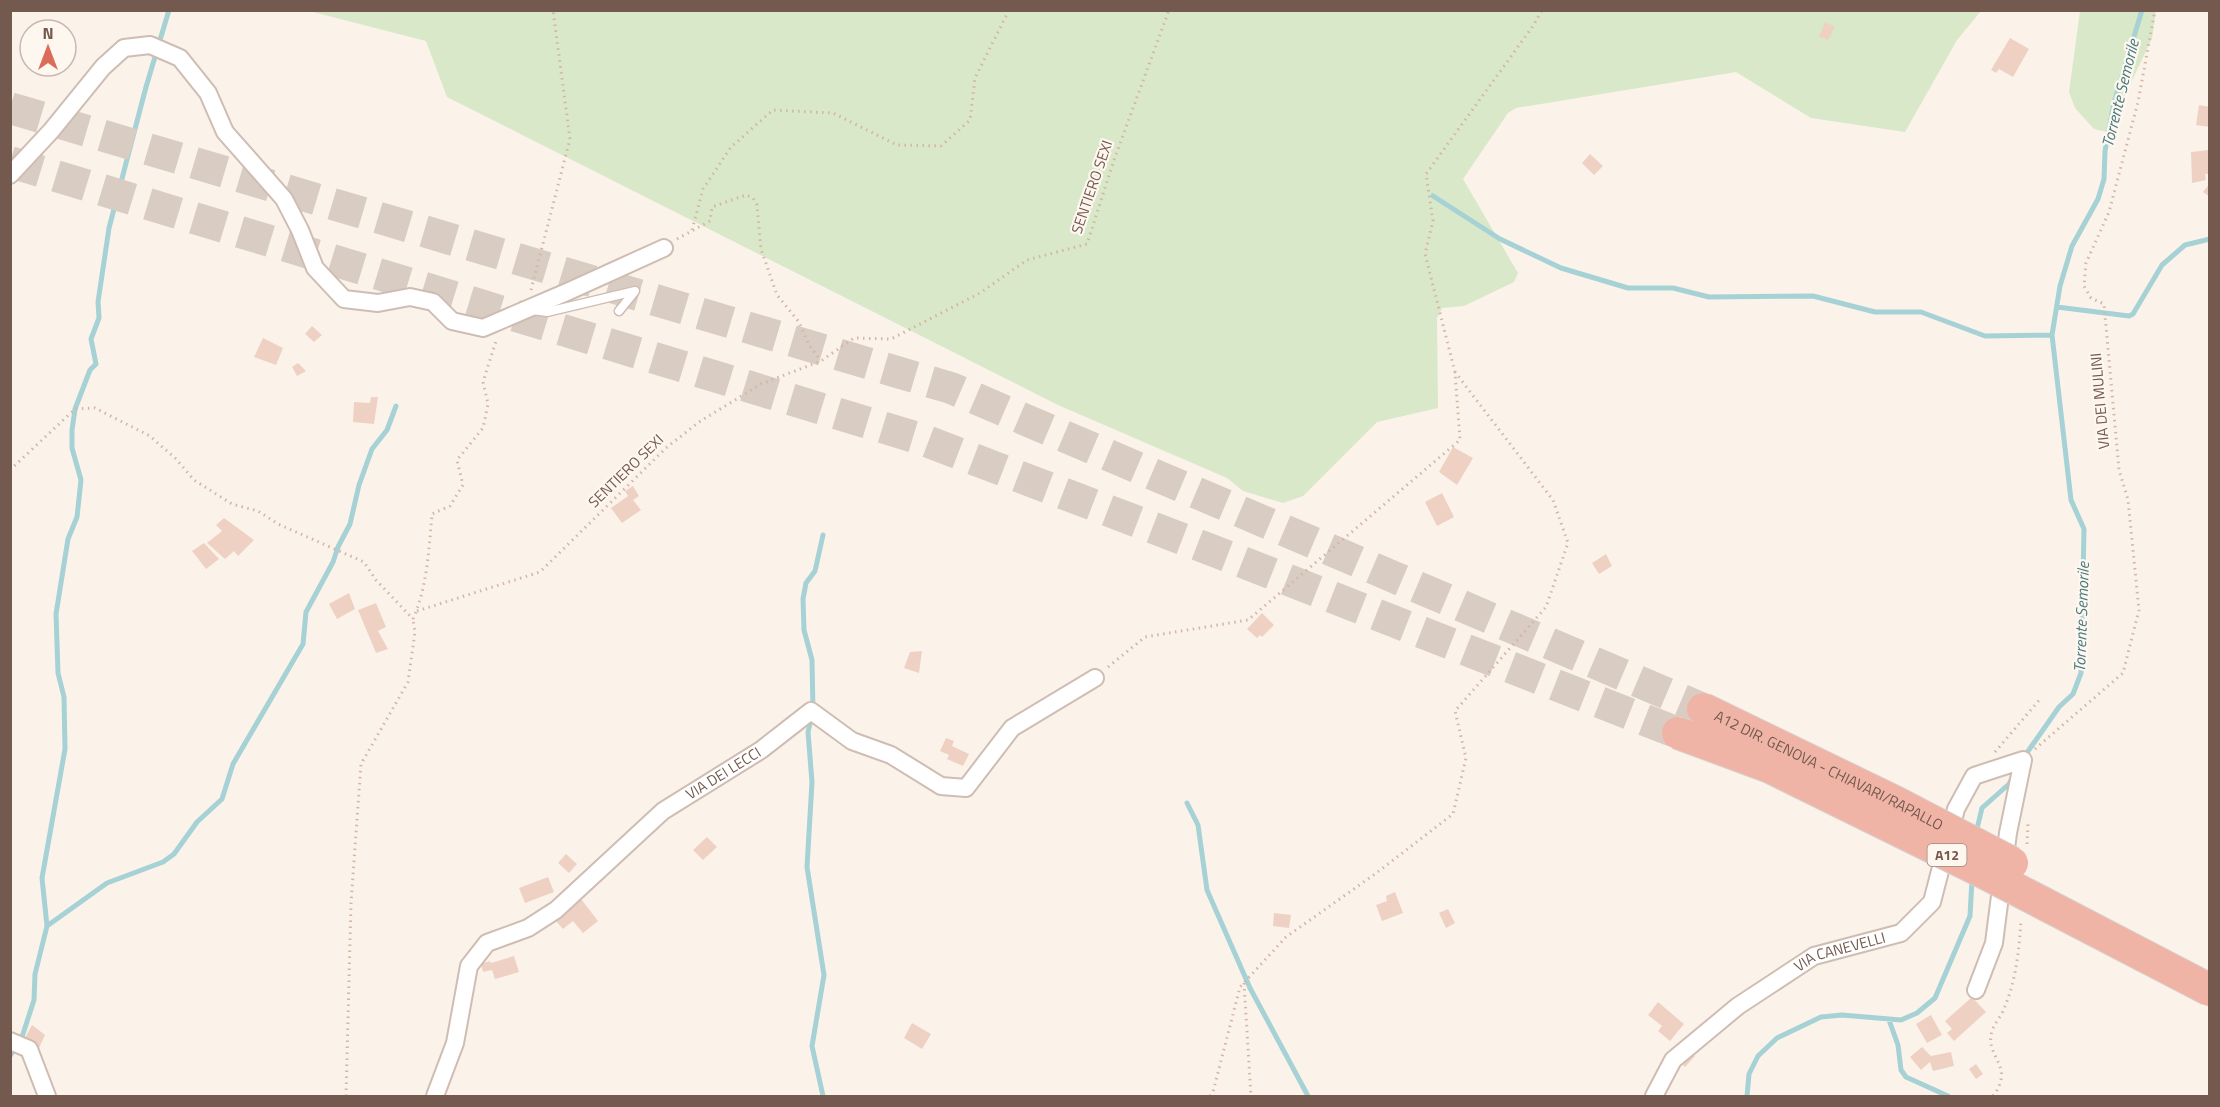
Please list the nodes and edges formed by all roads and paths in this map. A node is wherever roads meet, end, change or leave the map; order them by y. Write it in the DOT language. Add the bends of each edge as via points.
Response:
graph roads {
  1 [pos="554,10"];
  2 [pos="1009,10"];
  3 [pos="1169,10"];
  4 [pos="1542,10"];
  5 [pos="2155,10"];
  6 [pos="10,175"];
  7 [pos="664,248"];
  8 [pos="526,310"];
  9 [pos="619,311"];
  10 [pos="821,362"];
  11 [pos="1455,372"];
  12 [pos="10,470"];
  13 [pos="417,611"];
  14 [pos="413,619"];
  15 [pos="1095,678"];
  16 [pos="2041,698"];
  17 [pos="1703,709"];
  18 [pos="1678,733"];
  19 [pos="2023,760"];
  20 [pos="1974,776"];
  21 [pos="2028,817"];
  22 [pos="2027,853"];
  23 [pos="2022,912"];
  24 [pos="2210,966"];
  25 [pos="1244,983"];
  26 [pos="1976,990"];
  27 [pos="2210,990"];
  28 [pos="10,1041"];
  29 [pos="46,1096"];
  30 [pos="346,1096"];
  31 [pos="435,1096"];
  32 [pos="1210,1096"];
  33 [pos="1251,1096"];
  34 [pos="1653,1096"];
  35 [pos="1993,1096"];
  1 -- 8 [label="path" via="570,139"];
  2 -- 10 [label="path" via="975,78 970,120 941,146 897,145 833,113 773,110 731,147 703,189 692,230 710,221 712,207 746,195 753,198 759,213 761,249 777,295 799,322"];
  3 -- 10 [label="path, SENTIERO SEXI" via="1087,244 1027,260 980,293 891,339 854,338"];
  4 -- 11 [label="path" via="1426,174 1433,221 1425,254"];
  5 -- 19 [label="path, VIA DEI MULINI" via="2138,102 2109,212 2085,263 2084,286 2091,298 2104,304 2119,470 2128,500 2139,609 2123,673"];
  6 -- 8 [label="street" via="103,67 124,48 150,45 180,58 208,93 225,132 284,199 315,268 344,299 378,303 410,297 433,302 452,321 483,328"];
  7 -- 8 [label="street"];
  8 -- 9 [label="lane" via="547,312 635,291"];
  8 -- 13 [label="path" via="496,341 483,382 488,404 483,428 457,460 463,485 450,506 432,514 427,568"];
  10 -- 13 [label="path, SENTIERO SEXI" via="761,384 699,422 666,448 540,572"];
  11 -- 15 [label="path" via="1460,440 1248,621 1145,636"];
  11 -- 25 [label="path" via="1553,500 1568,543 1546,607 1455,711 1466,758 1453,814 1286,938"];
  12 -- 14 [label="path" via="75,409 95,408 150,436 194,480 232,504 258,511 278,524 364,562"];
  13 -- 14 [label="path"];
  14 -- 30 [label="path" via="415,632 408,682 361,764 351,903"];
  15 -- 31 [label="street, VIA DEI LECCI" via="1012,728 966,788 941,786 891,755 852,741 811,711 761,750 663,811 556,910 528,928 487,943 468,966 455,1043"];
  16 -- 20 [label="path"];
  17 -- 24 [label="highway, A12 DIR. GENOVA - CHIAVARI/RAPALLO / A12, bridge" via="1894,802"];
  18 -- 27 [label="highway, A12, bridge" via="1770,767"];
  19 -- 20 [label="street"];
  19 -- 26 [label="street" via="2008,832 1994,943"];
  20 -- 34 [label="street, VIA CANEVELLI" via="1956,809 1932,902 1901,933 1814,956 1738,1006 1673,1060"];
  21 -- 22 [label="path"];
  23 -- 35 [label="path" via="2017,972 1992,1031 1991,1045 2003,1071"];
  25 -- 32 [label="path"];
  25 -- 33 [label="path"];
  28 -- 29 [label="street" via="29,1049"];
}
